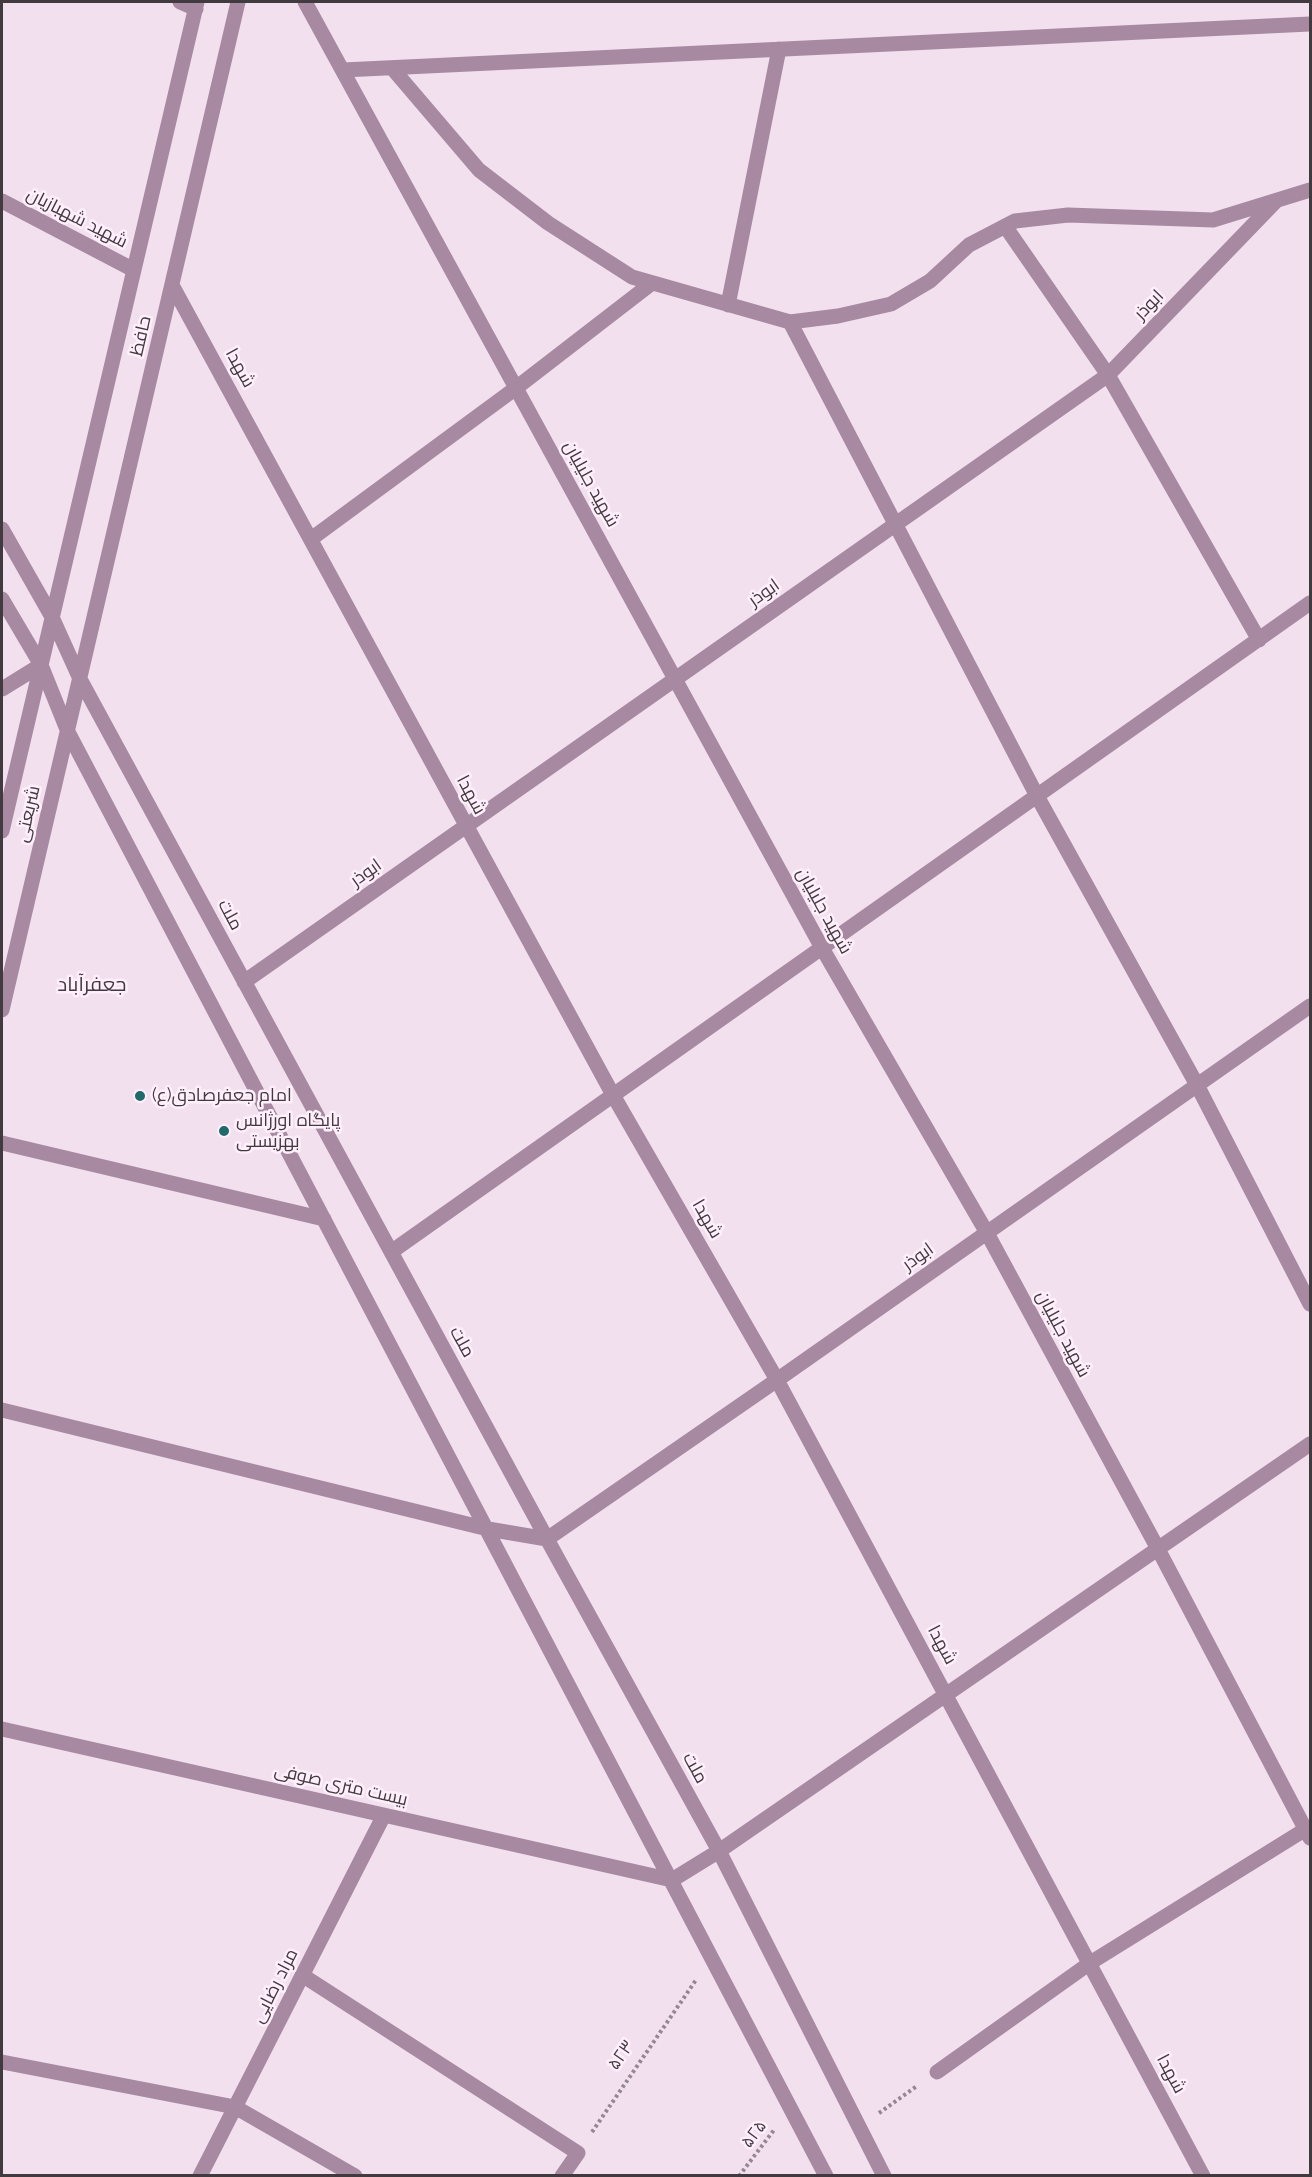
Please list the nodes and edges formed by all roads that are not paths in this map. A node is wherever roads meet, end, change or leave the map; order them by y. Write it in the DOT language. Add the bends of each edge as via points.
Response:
graph roads {
  1 [pos="180,2"];
  2 [pos="238,2"];
  3 [pos="305,2"];
  4 [pos="197,5"];
  5 [pos="1311,24"];
  6 [pos="779,49"];
  7 [pos="392,68"];
  8 [pos="343,70"];
  9 [pos="1311,190"];
  10 [pos="2,201"];
  11 [pos="1276,201"];
  12 [pos="1005,226"];
  13 [pos="134,270"];
  14 [pos="652,283"];
  15 [pos="172,285"];
  16 [pos="728,305"];
  17 [pos="790,322"];
  18 [pos="1108,375"];
  19 [pos="516,388"];
  20 [pos="896,525"];
  21 [pos="2,529"];
  22 [pos="311,540"];
  23 [pos="2,598"];
  24 [pos="1311,603"];
  25 [pos="52,617"];
  26 [pos="1259,640"];
  27 [pos="41,665"];
  28 [pos="80,679"];
  29 [pos="675,679"];
  30 [pos="2,689"];
  31 [pos="68,732"];
  32 [pos="1037,796"];
  33 [pos="466,826"];
  34 [pos="2,831"];
  35 [pos="822,948"];
  36 [pos="244,982"];
  37 [pos="1311,1006"];
  38 [pos="2,1010"];
  39 [pos="1197,1085"];
  40 [pos="613,1095"];
  41 [pos="2,1143"];
  42 [pos="324,1219"];
  43 [pos="987,1233"];
  44 [pos="391,1252"];
  45 [pos="1311,1304"];
  46 [pos="777,1380"];
  47 [pos="2,1410"];
  48 [pos="1311,1444"];
  49 [pos="488,1529"];
  50 [pos="547,1539"];
  51 [pos="1158,1549"];
  52 [pos="946,1695"];
  53 [pos="2,1728"];
  54 [pos="384,1815"];
  55 [pos="1308,1833"];
  56 [pos="719,1851"];
  57 [pos="672,1880"];
  58 [pos="1090,1964"];
  59 [pos="302,1975"];
  60 [pos="2,2062"];
  61 [pos="937,2072"];
  62 [pos="235,2107"];
  63 [pos="200,2175"];
  64 [pos="355,2175"];
  65 [pos="562,2175"];
  66 [pos="826,2175"];
  67 [pos="884,2175"];
  68 [pos="1203,2175"];
  1 -- 4 [label="street"];
  2 -- 15 [label="street, حافظ"];
  3 -- 8 [label="street, شهید جلیلیان"];
  4 -- 13 [label="street, حافظ"];
  5 -- 6 [label="street"];
  6 -- 7 [label="street"];
  6 -- 16 [label="street"];
  7 -- 8 [label="street"];
  7 -- 14 [label="street" via="479,170 548,223 632,277"];
  8 -- 19 [label="street, شهید جلیلیان"];
  9 -- 11 [label="street"];
  10 -- 13 [label="street, شهید شهبازیان"];
  11 -- 12 [label="street" via="1213,220 1068,216 1015,221"];
  11 -- 18 [label="street, ابوذر"];
  12 -- 17 [label="street" via="969,245 930,281 891,304"];
  12 -- 18 [label="street"];
  13 -- 25 [label="street, حافظ"];
  14 -- 16 [label="street"];
  14 -- 19 [label="street"];
  15 -- 22 [label="street, شهدا"];
  15 -- 28 [label="street, حافظ"];
  16 -- 17 [label="street"];
  17 -- 20 [label="street"];
  18 -- 20 [label="street, ابوذر"];
  18 -- 26 [label="street"];
  19 -- 22 [label="street"];
  19 -- 29 [label="street, شهید جلیلیان"];
  20 -- 29 [label="street, ابوذر"];
  20 -- 32 [label="street"];
  21 -- 25 [label="street, ملت"];
  22 -- 33 [label="street, شهدا"];
  23 -- 27 [label="street"];
  24 -- 26 [label="street"];
  25 -- 27 [label="street, حافظ"];
  25 -- 28 [label="street, ملت"];
  26 -- 32 [label="street"];
  27 -- 30 [label="street"];
  27 -- 31 [label="street"];
  27 -- 34 [label="street, شریعتی"];
  28 -- 31 [label="street, حافظ"];
  28 -- 36 [label="street, ملت"];
  29 -- 33 [label="street, ابوذر"];
  29 -- 35 [label="street, شهید جلیلیان"];
  31 -- 38 [label="street, شریعتی"];
  31 -- 42 [label="street"];
  32 -- 35 [label="street"];
  32 -- 39 [label="street"];
  33 -- 36 [label="street, ابوذر"];
  33 -- 40 [label="street, شهدا"];
  35 -- 40 [label="street"];
  35 -- 43 [label="street, شهید جلیلیان"];
  36 -- 44 [label="street, ملت"];
  37 -- 39 [label="street, ابوذر"];
  39 -- 43 [label="street, ابوذر"];
  39 -- 45 [label="street"];
  40 -- 44 [label="street"];
  40 -- 46 [label="street, شهدا"];
  41 -- 42 [label="street"];
  42 -- 49 [label="street"];
  43 -- 46 [label="street, ابوذر"];
  43 -- 51 [label="street, شهید جلیلیان"];
  44 -- 50 [label="street, ملت"];
  46 -- 50 [label="street, ابوذر"];
  46 -- 52 [label="street, شهدا"];
  47 -- 49 [label="street"];
  48 -- 51 [label="street"];
  49 -- 50 [label="street"];
  49 -- 57 [label="street"];
  50 -- 56 [label="street, ملت"];
  51 -- 52 [label="street"];
  51 -- 55 [label="street, شهید جلیلیان"];
  52 -- 56 [label="street"];
  52 -- 58 [label="street, شهدا"];
  53 -- 54 [label="street, بیست متری صوفی"];
  54 -- 57 [label="street, بیست متری صوفی"];
  54 -- 59 [label="street, مراد رضایی"];
  55 -- 58 [label="street"];
  56 -- 57 [label="street"];
  56 -- 67 [label="street, ملت"];
  57 -- 66 [label="street"];
  58 -- 61 [label="street"];
  58 -- 68 [label="street, شهدا"];
  59 -- 62 [label="street, مراد رضایی"];
  59 -- 65 [label="street" via="578,2152"];
  60 -- 62 [label="street"];
  62 -- 63 [label="street, مراد رضایی"];
  62 -- 64 [label="street"];
}
